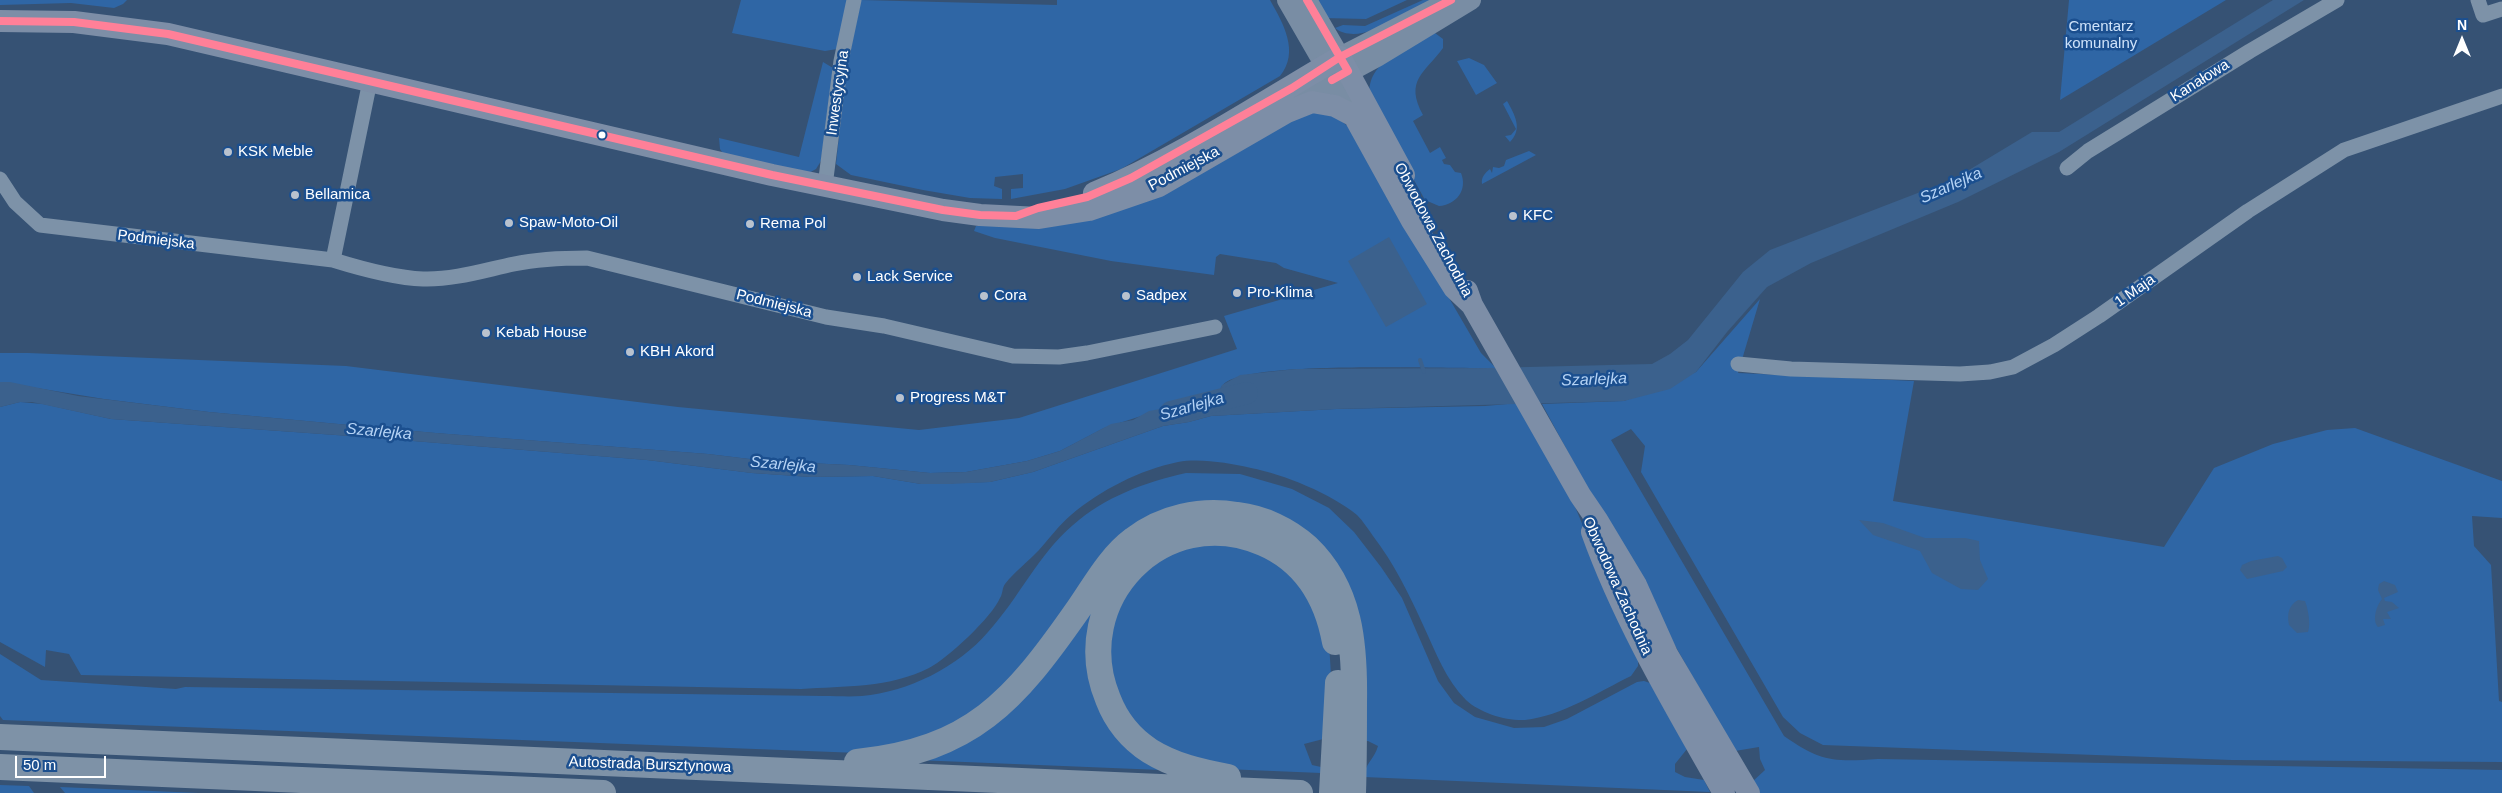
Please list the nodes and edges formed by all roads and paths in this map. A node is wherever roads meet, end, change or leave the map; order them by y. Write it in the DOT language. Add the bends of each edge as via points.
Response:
graph roads {
  1 [pos="854,0"];
  2 [pos="1286,0"];
  3 [pos="1307,0"];
  4 [pos="1451,0"];
  5 [pos="1471,0"];
  6 [pos="2337,0"];
  7 [pos="2478,0"];
  8 [pos="2502,9"];
  9 [pos="0,21"];
  10 [pos="1320,22"];
  11 [pos="1369,42"];
  12 [pos="1337,68"];
  13 [pos="370,81"];
  14 [pos="2502,96"];
  15 [pos="1287,112"];
  16 [pos="1354,116"];
  17 [pos="2067,168"];
  18 [pos="0,179"];
  19 [pos="825,186"];
  20 [pos="1016,216"];
  21 [pos="333,260"];
  22 [pos="1472,305"];
  23 [pos="1215,327"];
  24 [pos="1738,364"];
  25 [pos="1580,495"];
  26 [pos="0,737"];
  27 [pos="1344,752"];
  28 [pos="0,767"];
  29 [pos="778,770"];
  30 [pos="603,793"];
  31 [pos="1301,793"];
  32 [pos="1332,793"];
  33 [pos="1353,793"];
  34 [pos="1724,793"];
  35 [pos="1749,793"];
  1 -- 19 [label="street, Inwestycyjna" via="841,61"];
  2 -- 12 [label="street, Obwodowa Zachodnia"];
  3 -- 10 [label="street, Obwodowa Zachodnia"];
  4 -- 11 [label="street"];
  5 -- 12 [label="street" via="1386,52"];
  6 -- 17 [label="street, Kanałowa" via="2096,146"];
  7 -- 8 [label="street" via="2483,15"];
  9 -- 13 [label="main road, Podmiejska" via="74,22 144,30 218,44"];
  10 -- 11 [label="street" via="1338,37"];
  10 -- 12 [label="street, Obwodowa Zachodnia"];
  11 -- 12 [label="street"];
  12 -- 15 [label="street"];
  12 -- 16 [label="street, Obwodowa Zachodnia"];
  12 -- 20 [label="main road, Podmiejska" via="1292,88 1130,178 1087,196"];
  12 -- 22 [label="main road, Obwodowa Zachodnia" via="1464,283"];
  13 -- 19 [label="main road, Podmiejska"];
  13 -- 21 [label="street"];
  14 -- 24 [label="street, 1 Maja" via="2344,150 2248,211 2076,331 2013,367 1960,374 1791,369"];
  15 -- 16 [label="main road, Podmiejska" via="1312,102 1335,106"];
  15 -- 20 [label="main road, Podmiejska" via="1159,186 1089,210 1038,218"];
  16 -- 22 [label="main road, Obwodowa Zachodnia" via="1454,288"];
  18 -- 21 [label="street, Podmiejska" via="14,202 40,225"];
  19 -- 20 [label="main road, Podmiejska" via="943,210"];
  21 -- 23 [label="street, Podmiejska" via="366,270 423,279 456,277 517,263 587,258 826,317 1034,358 1087,353"];
  22 -- 25 [label="main road"];
  25 -- 34 [label="main road, Obwodowa Zachodnia" via="1619,597 1654,669"];
  25 -- 35 [label="main road, Obwodowa Zachodnia" via="1636,585 1667,654"];
  26 -- 29 [label="highway, Autostrada Bursztynowa"];
  27 -- 29 [label="highway" via="1353,640 1344,604 1330,576 1300,541 1273,525 1243,515 1203,513 1178,518 1148,530 1126,546 1110,563 1024,682 1002,705 975,725 932,746 882,759"];
  27 -- 31 [label="highway" via="1334,635 1322,598 1296,564 1256,540 1230,534 1181,538 1160,546 1140,560 1110,597 1102,617 1097,649 1102,684 1110,706 1125,729 1148,750 1179,765"];
  27 -- 32 [label="highway"];
  27 -- 33 [label="highway"];
  28 -- 30 [label="highway, Autostrada Bursztynowa"];
  29 -- 31 [label="highway, Autostrada Bursztynowa"];
}
